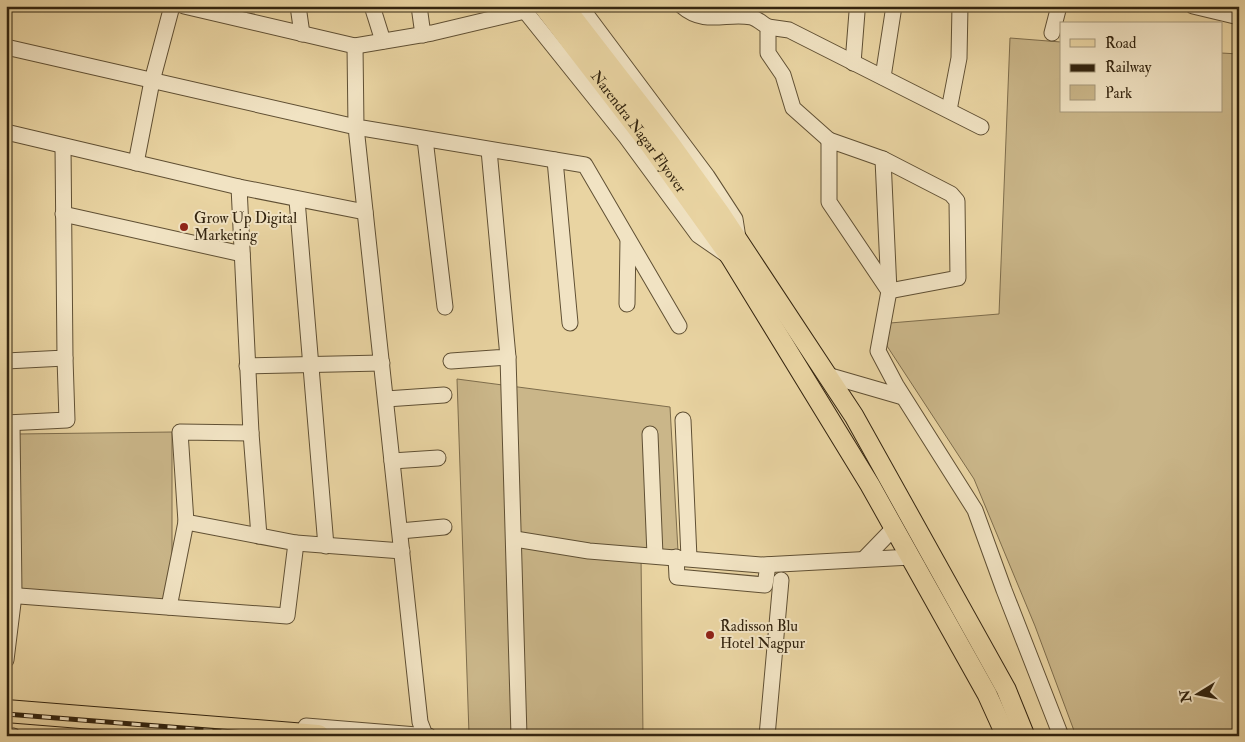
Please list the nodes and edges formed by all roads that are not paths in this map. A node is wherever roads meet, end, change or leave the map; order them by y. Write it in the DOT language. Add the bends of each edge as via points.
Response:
graph roads {
  1 [pos="172,6"];
  2 [pos="184,6"];
  3 [pos="298,6"];
  4 [pos="372,6"];
  5 [pos="419,6"];
  6 [pos="564,6"];
  7 [pos="580,6"];
  8 [pos="682,6"];
  9 [pos="894,6"];
  10 [pos="960,6"];
  11 [pos="1059,6"];
  12 [pos="1193,6"];
  13 [pos="530,8"];
  14 [pos="728,12"];
  15 [pos="856,12"];
  16 [pos="1239,17"];
  17 [pos="768,27"];
  18 [pos="302,34"];
  19 [pos="422,34"];
  20 [pos="1052,34"];
  21 [pos="383,41"];
  22 [pos="355,46"];
  23 [pos="6,47"];
  24 [pos="853,63"];
  25 [pos="883,77"];
  26 [pos="152,81"];
  27 [pos="949,110"];
  28 [pos="981,126"];
  29 [pos="356,127"];
  30 [pos="6,132"];
  31 [pos="425,139"];
  32 [pos="829,140"];
  33 [pos="63,146"];
  34 [pos="490,150"];
  35 [pos="882,159"];
  36 [pos="555,160"];
  37 [pos="136,163"];
  38 [pos="239,187"];
  39 [pos="297,200"];
  40 [pos="365,212"];
  41 [pos="62,214"];
  42 [pos="628,239"];
  43 [pos="735,250"];
  44 [pos="242,254"];
  45 [pos="889,291"];
  46 [pos="627,304"];
  47 [pos="444,307"];
  48 [pos="570,323"];
  49 [pos="679,326"];
  50 [pos="508,357"];
  51 [pos="65,358"];
  52 [pos="6,361"];
  53 [pos="451,362"];
  54 [pos="311,363"];
  55 [pos="382,363"];
  56 [pos="248,366"];
  57 [pos="827,375"];
  58 [pos="444,395"];
  59 [pos="903,397"];
  60 [pos="386,399"];
  61 [pos="683,420"];
  62 [pos="9,423"];
  63 [pos="251,433"];
  64 [pos="650,434"];
  65 [pos="438,458"];
  66 [pos="392,461"];
  67 [pos="186,522"];
  68 [pos="444,526"];
  69 [pos="894,528"];
  70 [pos="400,531"];
  71 [pos="259,536"];
  72 [pos="515,539"];
  73 [pos="296,544"];
  74 [pos="326,546"];
  75 [pos="402,551"];
  76 [pos="655,555"];
  77 [pos="683,557"];
  78 [pos="911,557"];
  79 [pos="864,559"];
  80 [pos="768,565"];
  81 [pos="781,580"];
  82 [pos="10,595"];
  83 [pos="170,607"];
  84 [pos="6,660"];
  85 [pos="6,701"];
  86 [pos="6,711"];
  87 [pos="6,725"];
  88 [pos="6,735"];
  89 [pos="13,736"];
  90 [pos="149,736"];
  91 [pos="318,736"];
  92 [pos="427,736"];
  93 [pos="519,736"];
  94 [pos="766,736"];
  95 [pos="1006,736"];
  96 [pos="1026,736"];
  97 [pos="1061,736"];
  1 -- 26 [label="street"];
  2 -- 18 [label="street"];
  3 -- 18 [label="street"];
  4 -- 21 [label="street"];
  5 -- 19 [label="street"];
  6 -- 43 [label="main road, Narendra Nagar Flyover" via="720,213"];
  7 -- 43 [label="street" via="731,212 735,219"];
  8 -- 14 [label="street" via="689,12 714,19"];
  9 -- 25 [label="street"];
  10 -- 27 [label="street" via="959,58"];
  11 -- 20 [label="street"];
  12 -- 16 [label="street"];
  13 -- 19 [label="street"];
  13 -- 43 [label="main road, Narendra Nagar Flyover" via="650,145 715,235"];
  13 -- 43 [label="street" via="698,235"];
  14 -- 17 [label="street" via="752,17"];
  15 -- 24 [label="street"];
  17 -- 24 [label="street" via="789,30"];
  17 -- 32 [label="street" via="768,54 783,75 793,108"];
  18 -- 22 [label="street"];
  19 -- 21 [label="street"];
  21 -- 22 [label="street"];
  22 -- 29 [label="street"];
  23 -- 26 [label="street"];
  24 -- 25 [label="street"];
  25 -- 27 [label="street"];
  26 -- 29 [label="street"];
  26 -- 37 [label="street"];
  27 -- 28 [label="street"];
  29 -- 31 [label="street"];
  29 -- 40 [label="street"];
  30 -- 33 [label="street"];
  31 -- 34 [label="street"];
  31 -- 47 [label="street"];
  32 -- 35 [label="street"];
  32 -- 45 [label="street" via="829,202"];
  33 -- 37 [label="street"];
  33 -- 41 [label="street"];
  34 -- 36 [label="street"];
  34 -- 50 [label="street"];
  35 -- 45 [label="street"];
  35 -- 45 [label="street" via="951,194 957,201 958,278"];
  36 -- 42 [label="street" via="585,166"];
  36 -- 48 [label="street"];
  37 -- 38 [label="street"];
  38 -- 39 [label="street"];
  38 -- 44 [label="street"];
  39 -- 40 [label="street"];
  39 -- 54 [label="street"];
  40 -- 55 [label="street"];
  41 -- 44 [label="street"];
  41 -- 51 [label="street"];
  42 -- 46 [label="street"];
  42 -- 49 [label="street"];
  43 -- 57 [label="main road"];
  43 -- 69 [label="main road"];
  44 -- 56 [label="street"];
  45 -- 59 [label="street" via="878,350"];
  50 -- 53 [label="street"];
  50 -- 72 [label="street"];
  51 -- 52 [label="street"];
  51 -- 62 [label="street" via="67,420"];
  54 -- 55 [label="street"];
  54 -- 56 [label="street"];
  54 -- 74 [label="street"];
  55 -- 60 [label="street"];
  56 -- 63 [label="street"];
  57 -- 59 [label="street"];
  57 -- 96 [label="main road" via="905,505 1006,689"];
  58 -- 60 [label="street"];
  59 -- 97 [label="street" via="976,510"];
  60 -- 66 [label="street"];
  61 -- 77 [label="street"];
  62 -- 82 [label="street"];
  63 -- 67 [label="street" via="180,432"];
  63 -- 71 [label="street"];
  64 -- 76 [label="street"];
  65 -- 66 [label="street"];
  66 -- 70 [label="street"];
  67 -- 71 [label="street"];
  67 -- 83 [label="street"];
  68 -- 70 [label="street"];
  69 -- 78 [label="main road"];
  69 -- 79 [label="street"];
  70 -- 75 [label="street"];
  71 -- 73 [label="street"];
  72 -- 76 [label="street" via="589,550"];
  72 -- 93 [label="street"];
  73 -- 74 [label="street"];
  73 -- 83 [label="street" via="287,616"];
  74 -- 75 [label="street"];
  75 -- 92 [label="street" via="420,722"];
  76 -- 77 [label="street"];
  77 -- 80 [label="street"];
  77 -- 80 [label="street" via="677,577 765,585"];
  78 -- 79 [label="street"];
  78 -- 95 [label="main road" via="988,694"];
  79 -- 80 [label="street"];
  81 -- 94 [label="street"];
  82 -- 83 [label="street"];
  82 -- 84 [label="street"];
  85 -- 92 [label="street"];
  86 -- 91 [label="highway"];
  87 -- 90 [label="highway"];
  88 -- 89 [label="street"];
}
